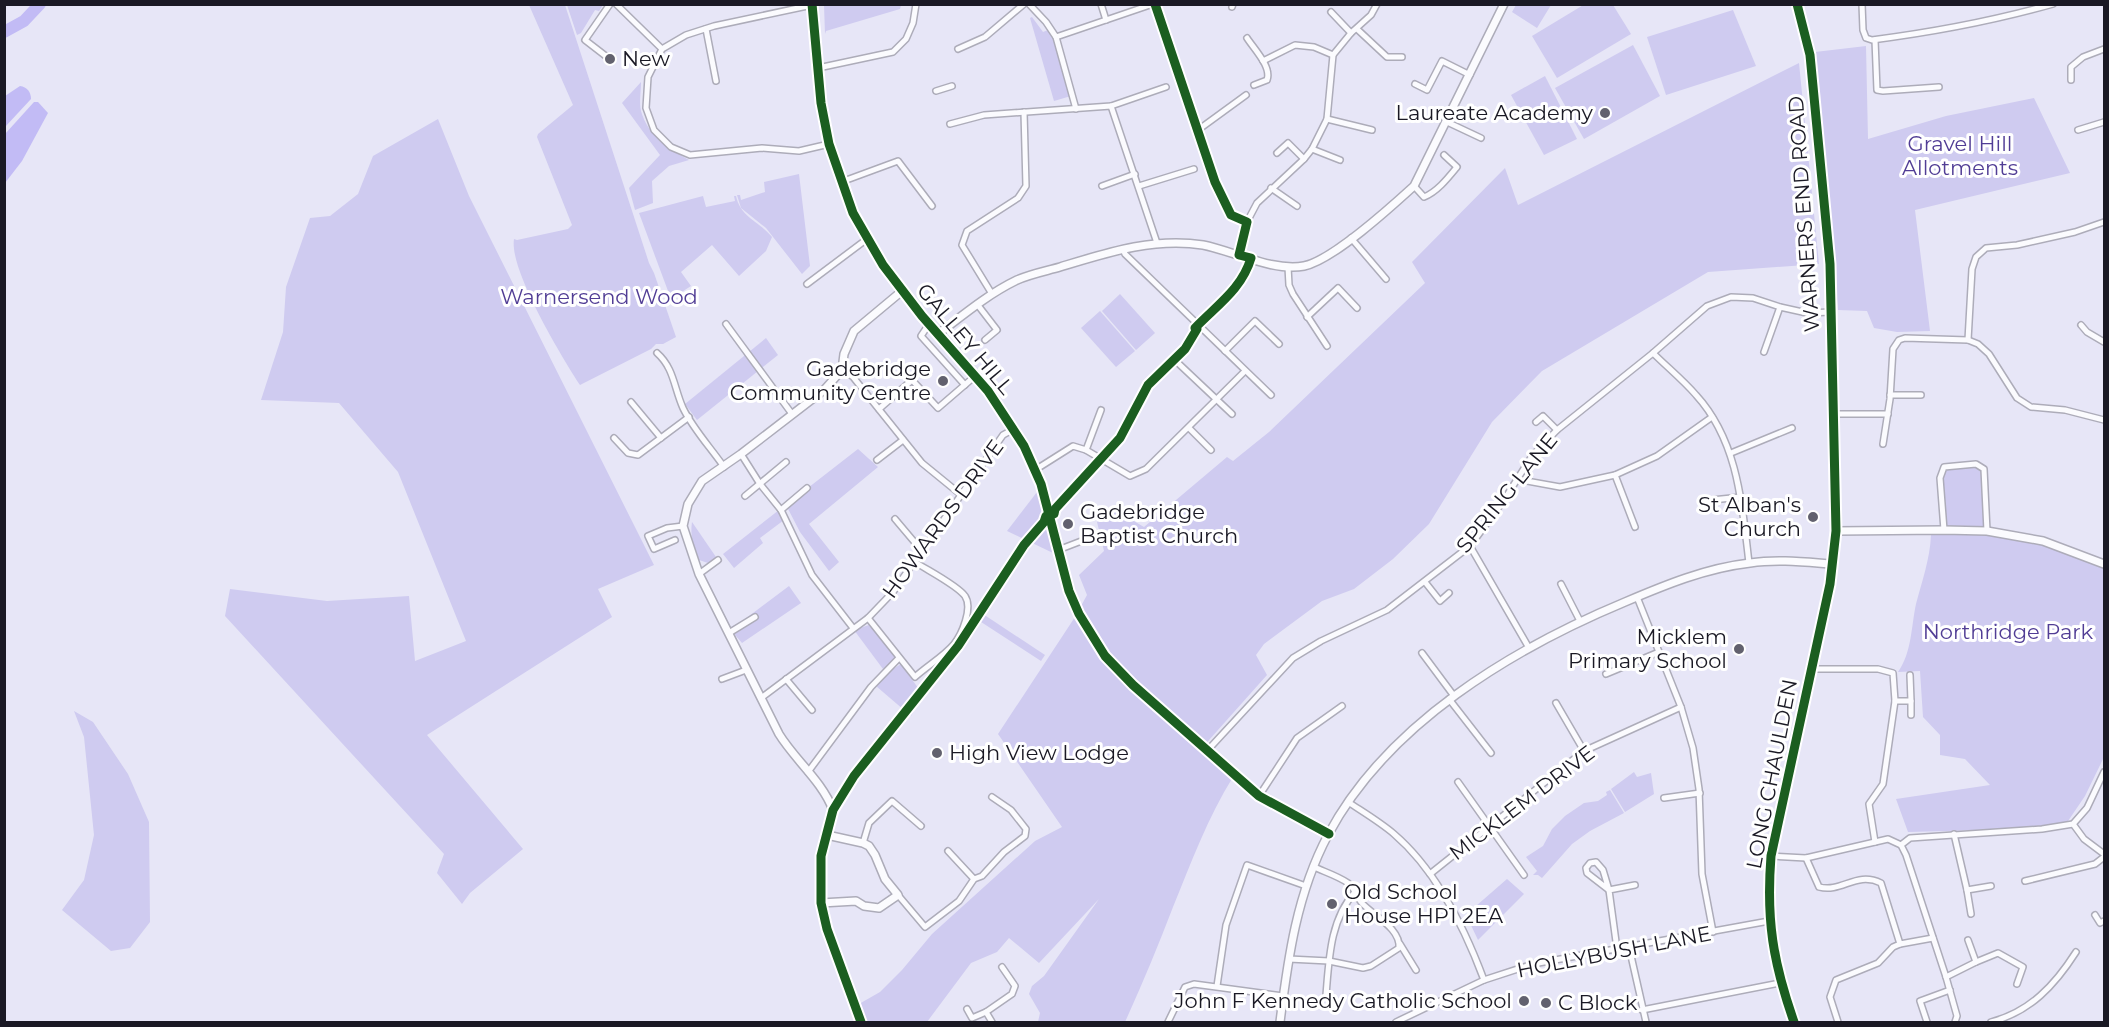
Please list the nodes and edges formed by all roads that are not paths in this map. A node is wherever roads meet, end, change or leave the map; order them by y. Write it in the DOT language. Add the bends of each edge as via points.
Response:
graph roads {
  1 [pos="610,4"];
  2 [pos="616,4"];
  3 [pos="916,4"];
  4 [pos="1024,4"];
  5 [pos="1029,4"];
  6 [pos="1101,4"];
  7 [pos="1377,4"];
  8 [pos="1504,4"];
  9 [pos="1797,4"];
  10 [pos="1862,4"];
  11 [pos="2053,4"];
  12 [pos="812,5"];
  13 [pos="1150,5"];
  14 [pos="1330,12"];
  15 [pos="1106,20"];
  16 [pos="1164,27"];
  17 [pos="706,29"];
  18 [pos="1354,31"];
  19 [pos="1056,37"];
  20 [pos="1247,38"];
  21 [pos="1875,40"];
  22 [pos="662,49"];
  23 [pos="958,49"];
  24 [pos="2104,49"];
  25 [pos="1333,55"];
  26 [pos="607,57"];
  27 [pos="1402,57"];
  28 [pos="1263,61"];
  29 [pos="818,69"];
  30 [pos="1470,75"];
  31 [pos="2071,80"];
  32 [pos="716,81"];
  33 [pos="1415,84"];
  34 [pos="1254,85"];
  35 [pos="952,87"];
  36 [pos="1166,87"];
  37 [pos="1939,87"];
  38 [pos="936,91"];
  39 [pos="1246,95"];
  40 [pos="1111,106"];
  41 [pos="1076,110"];
  42 [pos="1024,112"];
  43 [pos="1327,119"];
  44 [pos="1446,122"];
  45 [pos="2104,122"];
  46 [pos="950,124"];
  47 [pos="1198,130"];
  48 [pos="1372,130"];
  49 [pos="2079,130"];
  50 [pos="1481,138"];
  51 [pos="829,144"];
  52 [pos="1312,149"];
  53 [pos="1277,153"];
  54 [pos="1443,155"];
  55 [pos="1304,159"];
  56 [pos="1340,160"];
  57 [pos="1194,169"];
  58 [pos="1135,174"];
  59 [pos="841,182"];
  60 [pos="1102,186"];
  61 [pos="1139,186"];
  62 [pos="1414,186"];
  63 [pos="1271,188"];
  64 [pos="932,206"];
  65 [pos="1297,206"];
  66 [pos="1247,222"];
  67 [pos="2104,222"];
  68 [pos="1351,238"];
  69 [pos="867,239"];
  70 [pos="1157,243"];
  71 [pos="1123,249"];
  72 [pos="1239,255"];
  73 [pos="1251,258"];
  74 [pos="1288,267"];
  75 [pos="1386,279"];
  76 [pos="807,284"];
  77 [pos="902,291"];
  78 [pos="992,294"];
  79 [pos="977,304"];
  80 [pos="1357,308"];
  81 [pos="1780,308"];
  82 [pos="1831,312"];
  83 [pos="1307,317"];
  84 [pos="726,324"];
  85 [pos="929,324"];
  86 [pos="1198,324"];
  87 [pos="2080,325"];
  88 [pos="938,334"];
  89 [pos="1968,339"];
  90 [pos="985,340"];
  91 [pos="2104,342"];
  92 [pos="1279,344"];
  93 [pos="1328,346"];
  94 [pos="1225,351"];
  95 [pos="657,352"];
  96 [pos="1764,352"];
  97 [pos="1653,353"];
  98 [pos="1179,364"];
  99 [pos="842,370"];
  100 [pos="1245,371"];
  101 [pos="974,377"];
  102 [pos="965,385"];
  103 [pos="1271,395"];
  104 [pos="1890,395"];
  105 [pos="1921,395"];
  106 [pos="1216,400"];
  107 [pos="632,402"];
  108 [pos="879,409"];
  109 [pos="1101,410"];
  110 [pos="792,414"];
  111 [pos="1232,414"];
  112 [pos="1833,414"];
  113 [pos="1888,414"];
  114 [pos="689,417"];
  115 [pos="1712,417"];
  116 [pos="2104,420"];
  117 [pos="1536,422"];
  118 [pos="1189,428"];
  119 [pos="1792,428"];
  120 [pos="1014,429"];
  121 [pos="1557,430"];
  122 [pos="614,438"];
  123 [pos="661,438"];
  124 [pos="903,440"];
  125 [pos="1883,444"];
  126 [pos="1086,450"];
  127 [pos="1210,450"];
  128 [pos="1731,453"];
  129 [pos="741,454"];
  130 [pos="876,460"];
  131 [pos="786,462"];
  132 [pos="724,467"];
  133 [pos="1035,470"];
  134 [pos="1615,475"];
  135 [pos="1516,479"];
  136 [pos="760,484"];
  137 [pos="807,488"];
  138 [pos="960,494"];
  139 [pos="746,496"];
  140 [pos="1742,497"];
  141 [pos="1712,500"];
  142 [pos="782,510"];
  143 [pos="895,519"];
  144 [pos="683,526"];
  145 [pos="1635,527"];
  146 [pos="1944,530"];
  147 [pos="1836,531"];
  148 [pos="1987,531"];
  149 [pos="675,540"];
  150 [pos="1084,540"];
  151 [pos="1470,546"];
  152 [pos="1058,550"];
  153 [pos="922,551"];
  154 [pos="718,560"];
  155 [pos="915,562"];
  156 [pos="1749,563"];
  157 [pos="1831,564"];
  158 [pos="2104,564"];
  159 [pos="699,574"];
  160 [pos="1425,582"];
  161 [pos="1561,584"];
  162 [pos="1449,594"];
  163 [pos="1637,597"];
  164 [pos="755,617"];
  165 [pos="868,618"];
  166 [pos="1580,621"];
  167 [pos="853,628"];
  168 [pos="729,633"];
  169 [pos="1529,648"];
  170 [pos="1659,652"];
  171 [pos="1422,653"];
  172 [pos="899,658"];
  173 [pos="1811,669"];
  174 [pos="746,670"];
  175 [pos="1606,674"];
  176 [pos="1911,675"];
  177 [pos="722,679"];
  178 [pos="786,679"];
  179 [pos="761,698"];
  180 [pos="1452,698"];
  181 [pos="1894,701"];
  182 [pos="1911,701"];
  183 [pos="1556,703"];
  184 [pos="1342,706"];
  185 [pos="1681,707"];
  186 [pos="812,710"];
  187 [pos="1911,715"];
  188 [pos="1584,751"];
  189 [pos="1206,752"];
  190 [pos="1491,753"];
  191 [pos="808,772"];
  192 [pos="2104,772"];
  193 [pos="1458,782"];
  194 [pos="1700,793"];
  195 [pos="1259,796"];
  196 [pos="992,797"];
  197 [pos="1664,798"];
  198 [pos="1348,802"];
  199 [pos="2073,824"];
  200 [pos="921,826"];
  201 [pos="1490,826"];
  202 [pos="1329,834"];
  203 [pos="1954,834"];
  204 [pos="827,835"];
  205 [pos="1875,842"];
  206 [pos="863,843"];
  207 [pos="1901,845"];
  208 [pos="948,851"];
  209 [pos="1771,856"];
  210 [pos="2104,856"];
  211 [pos="1806,858"];
  212 [pos="1314,867"];
  213 [pos="1430,874"];
  214 [pos="1524,875"];
  215 [pos="974,879"];
  216 [pos="2025,881"];
  217 [pos="1635,885"];
  218 [pos="1306,886"];
  219 [pos="1991,886"];
  220 [pos="1609,890"];
  221 [pos="1967,890"];
  222 [pos="1355,892"];
  223 [pos="898,895"];
  224 [pos="821,903"];
  225 [pos="1971,914"];
  226 [pos="2095,915"];
  227 [pos="1769,921"];
  228 [pos="2104,921"];
  229 [pos="1713,932"];
  230 [pos="1933,938"];
  231 [pos="1968,940"];
  232 [pos="1400,944"];
  233 [pos="1900,944"];
  234 [pos="1629,947"];
  235 [pos="1617,950"];
  236 [pos="2076,952"];
  237 [pos="1289,959"];
  238 [pos="1329,961"];
  239 [pos="1976,962"];
  240 [pos="1002,968"];
  241 [pos="1416,970"];
  242 [pos="1946,977"];
  243 [pos="1484,980"];
  244 [pos="1780,982"];
  245 [pos="2017,984"];
  246 [pos="1218,986"];
  247 [pos="1950,990"];
  248 [pos="1326,995"];
  249 [pos="1283,996"];
  250 [pos="967,1009"];
  251 [pos="1642,1010"];
  252 [pos="986,1012"];
  253 [pos="1927,1022"];
  254 [pos="861,1023"];
  255 [pos="992,1023"];
  256 [pos="1168,1023"];
  257 [pos="1280,1023"];
  258 [pos="1396,1023"];
  259 [pos="1646,1023"];
  260 [pos="1794,1023"];
  261 [pos="1838,1023"];
  262 [pos="1955,1023"];
  263 [pos="1991,1023"];
  1 -- 26 [label="street" via="585,40"];
  2 -- 22 [label="street"];
  3 -- 29 [label="street" via="910,31 893,52"];
  4 -- 23 [label="street" via="991,32"];
  5 -- 19 [label="street"];
  6 -- 15 [label="street"];
  7 -- 18 [label="street"];
  8 -- 30 [label="street"];
  9 -- 82 [label="street, WARNERS END ROAD" via="1810,55"];
  10 -- 21 [label="street" via="1863,30 1866,38"];
  11 -- 21 [label="street" via="1999,19"];
  12 -- 17 [label="street"];
  12 -- 29 [label="street, GALLEY HILL"];
  13 -- 15 [label="street"];
  14 -- 18 [label="street"];
  15 -- 19 [label="street"];
  16 -- 47 [label="street"];
  17 -- 22 [label="street"];
  17 -- 32 [label="street"];
  18 -- 25 [label="street"];
  18 -- 27 [label="street" via="1387,57"];
  19 -- 41 [label="street"];
  20 -- 28 [label="street"];
  21 -- 37 [label="street" via="1877,90"];
  22 -- 51 [label="street" via="648,77 646,108 654,130 671,147 690,155 762,148 799,151"];
  24 -- 31 [label="street" via="2083,57 2071,68"];
  25 -- 28 [label="street" via="1295,45"];
  25 -- 43 [label="street"];
  28 -- 34 [label="street" via="1268,78"];
  29 -- 51 [label="street, GALLEY HILL"];
  30 -- 33 [label="street" via="1442,61 1427,90"];
  30 -- 44 [label="street"];
  35 -- 38 [label="street"];
  36 -- 40 [label="street"];
  39 -- 47 [label="street"];
  40 -- 41 [label="street"];
  40 -- 58 [label="street"];
  41 -- 42 [label="street"];
  42 -- 46 [label="street" via="984,115"];
  42 -- 78 [label="street" via="1026,186 1018,198 967,231 962,245"];
  43 -- 48 [label="street"];
  43 -- 52 [label="street"];
  44 -- 50 [label="street"];
  44 -- 62 [label="street"];
  45 -- 49 [label="street"];
  47 -- 66 [label="street" via="1215,183 1231,215"];
  51 -- 59 [label="street, GALLEY HILL"];
  52 -- 55 [label="street"];
  52 -- 56 [label="street"];
  53 -- 55 [label="street" via="1288,143"];
  54 -- 62 [label="street" via="1457,167 1428,196 1424,197"];
  55 -- 63 [label="street"];
  57 -- 61 [label="street"];
  58 -- 60 [label="street"];
  58 -- 61 [label="street"];
  59 -- 64 [label="street" via="898,161"];
  59 -- 69 [label="street, GALLEY HILL"];
  61 -- 70 [label="street"];
  62 -- 68 [label="street"];
  63 -- 65 [label="street"];
  63 -- 66 [label="street"];
  66 -- 72 [label="street"];
  67 -- 89 [label="street" via="2017,245 1986,248 1976,256"];
  68 -- 74 [label="street" via="1324,259"];
  68 -- 75 [label="street"];
  69 -- 76 [label="street"];
  69 -- 77 [label="street, GALLEY HILL"];
  70 -- 71 [label="street"];
  70 -- 72 [label="street" via="1202,245"];
  71 -- 78 [label="street" via="1019,279"];
  71 -- 86 [label="street"];
  72 -- 73 [label="street"];
  73 -- 74 [label="street"];
  73 -- 86 [label="street" via="1231,294"];
  74 -- 83 [label="street" via="1289,285"];
  77 -- 85 [label="street, GALLEY HILL"];
  77 -- 99 [label="street" via="854,331"];
  78 -- 79 [label="street"];
  79 -- 88 [label="street"];
  79 -- 90 [label="street" via="998,330"];
  80 -- 83 [label="street" via="1338,288"];
  81 -- 82 [label="street, SPRING LANE"];
  81 -- 96 [label="street"];
  81 -- 97 [label="street, SPRING LANE" via="1753,298 1731,297 1707,306"];
  82 -- 112 [label="street, WARNERS END ROAD"];
  83 -- 93 [label="street"];
  84 -- 110 [label="street"];
  85 -- 88 [label="street, GALLEY HILL"];
  85 -- 102 [label="street" via="921,336"];
  86 -- 94 [label="street"];
  87 -- 91 [label="street"];
  88 -- 101 [label="street, GALLEY HILL"];
  89 -- 104 [label="street" via="1899,340 1893,349"];
  89 -- 116 [label="street" via="1989,354 2017,398 2031,407 2065,410"];
  92 -- 94 [label="street" via="1255,321"];
  94 -- 100 [label="street"];
  95 -- 114 [label="street" via="667,363"];
  97 -- 115 [label="street" via="1697,395"];
  97 -- 121 [label="street, SPRING LANE"];
  98 -- 106 [label="street"];
  99 -- 108 [label="street" via="854,377"];
  99 -- 110 [label="street" via="824,390"];
  100 -- 103 [label="street"];
  100 -- 106 [label="street"];
  101 -- 102 [label="street"];
  101 -- 120 [label="street, GALLEY HILL"];
  102 -- 108 [label="street" via="938,408 912,380"];
  104 -- 105 [label="street"];
  104 -- 113 [label="street"];
  106 -- 111 [label="street"];
  106 -- 118 [label="street"];
  107 -- 123 [label="street"];
  108 -- 124 [label="street"];
  109 -- 126 [label="street"];
  110 -- 129 [label="street"];
  112 -- 113 [label="street"];
  112 -- 147 [label="street, WARNERS END ROAD"];
  113 -- 125 [label="street"];
  114 -- 123 [label="street"];
  114 -- 132 [label="street"];
  115 -- 128 [label="street"];
  115 -- 134 [label="street" via="1657,456"];
  117 -- 121 [label="street" via="1543,416"];
  118 -- 126 [label="street" via="1146,469 1130,476"];
  118 -- 127 [label="street"];
  119 -- 128 [label="street"];
  120 -- 133 [label="street, GALLEY HILL"];
  120 -- 138 [label="street, HOWARDS DRIVE" via="1003,435"];
  121 -- 135 [label="street, SPRING LANE"];
  122 -- 123 [label="street" via="621,447 638,455"];
  124 -- 130 [label="street"];
  124 -- 138 [label="street" via="922,463"];
  126 -- 133 [label="street" via="1073,446"];
  128 -- 140 [label="street"];
  129 -- 132 [label="street"];
  129 -- 136 [label="street"];
  131 -- 136 [label="street"];
  132 -- 144 [label="street" via="702,481 688,504"];
  133 -- 152 [label="street, GALLEY HILL"];
  134 -- 135 [label="street" via="1560,487"];
  134 -- 145 [label="street"];
  135 -- 151 [label="street, SPRING LANE"];
  136 -- 139 [label="street"];
  136 -- 142 [label="street"];
  137 -- 142 [label="street"];
  138 -- 153 [label="street, HOWARDS DRIVE"];
  140 -- 141 [label="street"];
  140 -- 156 [label="street"];
  142 -- 167 [label="street" via="813,575"];
  143 -- 153 [label="street"];
  144 -- 149 [label="street" via="648,536 654,549"];
  144 -- 159 [label="street"];
  146 -- 147 [label="street"];
  146 -- 148 [label="street"];
  146 -- 148 [label="street" via="1940,478 1944,467 1976,464 1984,469"];
  147 -- 157 [label="street, LONG CHAULDEN"];
  148 -- 158 [label="street" via="2043,541"];
  150 -- 152 [label="street"];
  151 -- 160 [label="street, SPRING LANE"];
  151 -- 169 [label="street"];
  152 -- 189 [label="street, GALLEY HILL" via="1073,599 1105,656"];
  153 -- 155 [label="street, HOWARDS DRIVE"];
  154 -- 159 [label="street"];
  155 -- 165 [label="street, HOWARDS DRIVE"];
  155 -- 172 [label="street" via="965,596 968,606 954,644 915,677"];
  156 -- 157 [label="street"];
  156 -- 163 [label="street" via="1671,582"];
  157 -- 173 [label="street, LONG CHAULDEN"];
  159 -- 168 [label="street"];
  160 -- 162 [label="street" via="1440,601"];
  160 -- 189 [label="street, SPRING LANE" via="1387,610 1293,658"];
  161 -- 166 [label="street"];
  163 -- 166 [label="street"];
  163 -- 170 [label="street"];
  164 -- 168 [label="street"];
  165 -- 167 [label="street, HOWARDS DRIVE"];
  165 -- 172 [label="street"];
  166 -- 169 [label="street"];
  167 -- 178 [label="street, HOWARDS DRIVE"];
  168 -- 174 [label="street"];
  169 -- 180 [label="street"];
  170 -- 175 [label="street"];
  170 -- 185 [label="street"];
  171 -- 180 [label="street"];
  172 -- 191 [label="street" via="871,687"];
  173 -- 181 [label="street" via="1878,669 1893,674"];
  173 -- 209 [label="street, LONG CHAULDEN"];
  174 -- 177 [label="street"];
  174 -- 179 [label="street"];
  176 -- 182 [label="street"];
  178 -- 179 [label="street, HOWARDS DRIVE"];
  178 -- 186 [label="street"];
  179 -- 191 [label="street" via="784,742"];
  180 -- 190 [label="street"];
  180 -- 198 [label="street" via="1409,732"];
  181 -- 182 [label="street"];
  181 -- 205 [label="street" via="1883,784 1869,804"];
  182 -- 187 [label="street"];
  183 -- 188 [label="street"];
  184 -- 195 [label="street" via="1297,738"];
  185 -- 188 [label="street, MICKLEM DRIVE"];
  185 -- 194 [label="street"];
  188 -- 201 [label="street, MICKLEM DRIVE"];
  189 -- 195 [label="street, GALLEY HILL"];
  191 -- 204 [label="street" via="825,792 833,810"];
  192 -- 199 [label="street" via="2087,808"];
  193 -- 201 [label="street"];
  194 -- 197 [label="street"];
  194 -- 229 [label="street" via="1702,874"];
  195 -- 202 [label="street, GALLEY HILL"];
  196 -- 215 [label="street" via="1011,810 1026,830 1025,836"];
  198 -- 202 [label="street"];
  198 -- 213 [label="street" via="1394,834"];
  199 -- 203 [label="street"];
  199 -- 210 [label="street"];
  200 -- 206 [label="street" via="892,801 869,824"];
  201 -- 213 [label="street, MICKLEM DRIVE"];
  201 -- 214 [label="street"];
  202 -- 212 [label="street"];
  203 -- 207 [label="street" via="1910,838"];
  203 -- 221 [label="street"];
  204 -- 206 [label="street"];
  204 -- 224 [label="street" via="821,856"];
  205 -- 207 [label="street" via="1888,839"];
  205 -- 211 [label="street"];
  206 -- 223 [label="street" via="869,846 885,879"];
  207 -- 230 [label="street"];
  208 -- 215 [label="street"];
  209 -- 211 [label="street"];
  209 -- 227 [label="street, LONG CHAULDEN"];
  210 -- 216 [label="street" via="2095,864"];
  211 -- 233 [label="street" via="1819,887 1827,889 1870,878 1881,883"];
  212 -- 218 [label="street"];
  212 -- 222 [label="street" via="1348,883"];
  213 -- 243 [label="street" via="1456,917"];
  215 -- 223 [label="street" via="959,901 925,927"];
  217 -- 220 [label="street"];
  218 -- 237 [label="street"];
  218 -- 246 [label="street" via="1247,865 1226,925"];
  219 -- 221 [label="street"];
  220 -- 220 [label="street" via="1587,873 1590,863 1600,865"];
  220 -- 235 [label="street"];
  221 -- 225 [label="street"];
  222 -- 232 [label="street"];
  222 -- 238 [label="street" via="1337,921"];
  223 -- 224 [label="street" via="879,908 856,901"];
  224 -- 254 [label="street"];
  226 -- 228 [label="street" via="2100,923"];
  227 -- 229 [label="street, HOLLYBUSH LANE"];
  227 -- 244 [label="street, LONG CHAULDEN"];
  229 -- 234 [label="street, HOLLYBUSH LANE"];
  230 -- 233 [label="street"];
  230 -- 242 [label="street"];
  231 -- 239 [label="street"];
  232 -- 238 [label="street" via="1397,950 1363,968"];
  232 -- 241 [label="street"];
  233 -- 261 [label="street" via="1878,963 1836,980 1830,997"];
  234 -- 235 [label="street, HOLLYBUSH LANE"];
  234 -- 251 [label="street"];
  235 -- 243 [label="street, HOLLYBUSH LANE" via="1533,964"];
  236 -- 263 [label="street" via="2033,1004"];
  237 -- 238 [label="street"];
  237 -- 249 [label="street"];
  238 -- 248 [label="street"];
  239 -- 242 [label="street"];
  239 -- 245 [label="street" via="1998,953 2023,967"];
  240 -- 252 [label="street" via="1014,986 1012,994"];
  242 -- 247 [label="street"];
  243 -- 258 [label="street, HOLLYBUSH LANE"];
  244 -- 251 [label="street"];
  244 -- 260 [label="street, LONG CHAULDEN"];
  246 -- 249 [label="street"];
  246 -- 256 [label="street" via="1185,987"];
  247 -- 253 [label="street" via="1920,1001"];
  247 -- 262 [label="street" via="1957,1016"];
  249 -- 257 [label="street"];
  250 -- 252 [label="street" via="972,1018"];
  251 -- 259 [label="street"];
  252 -- 255 [label="street"];
}
